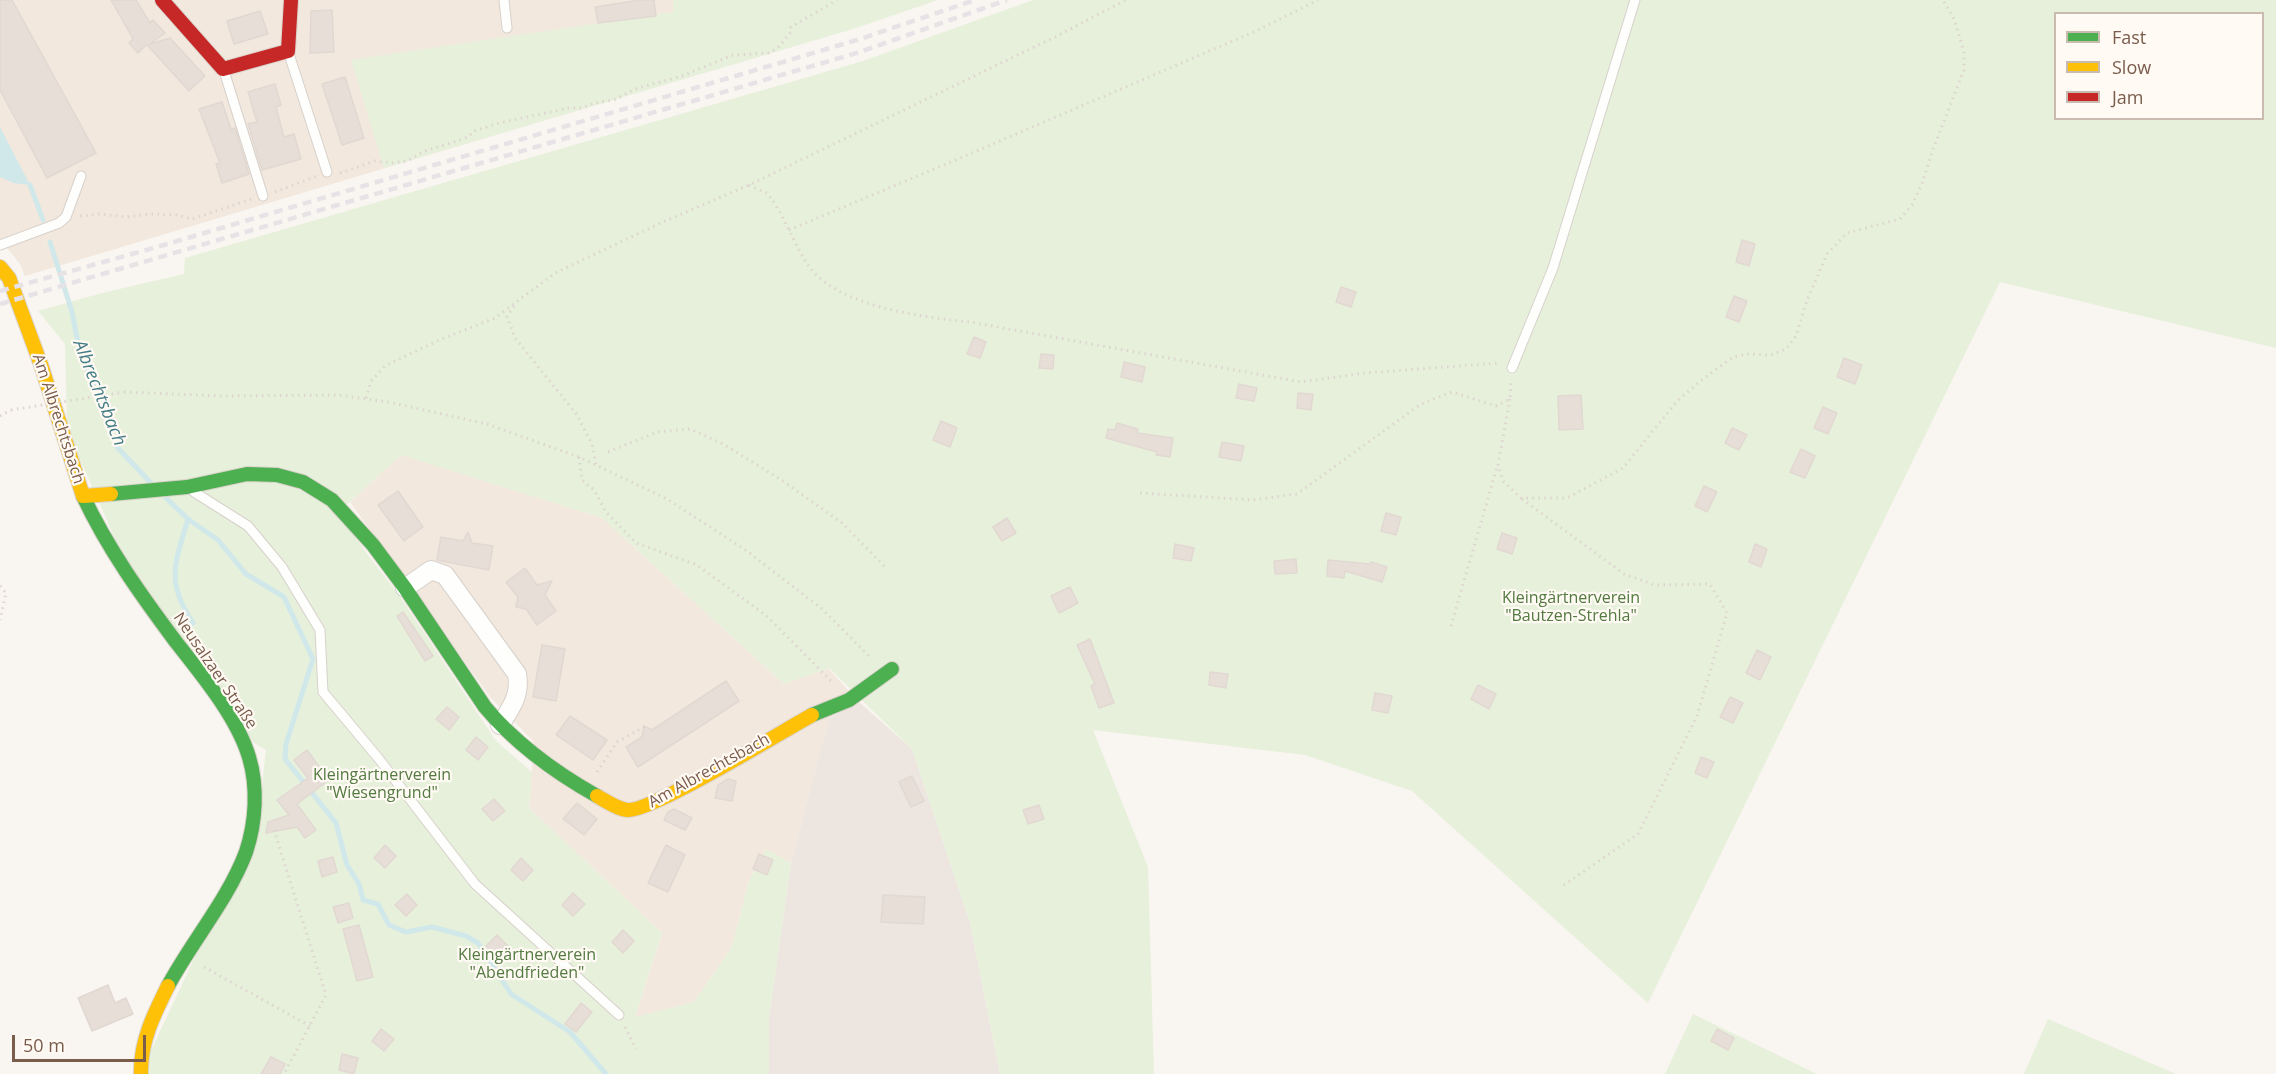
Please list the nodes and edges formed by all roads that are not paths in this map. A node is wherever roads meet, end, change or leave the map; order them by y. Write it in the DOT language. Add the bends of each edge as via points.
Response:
graph roads {
  1 [pos="162,0"];
  2 [pos="291,0"];
  3 [pos="504,0"];
  4 [pos="1635,0"];
  5 [pos="507,28"];
  6 [pos="288,51"];
  7 [pos="223,69"];
  8 [pos="327,172"];
  9 [pos="81,176"];
  10 [pos="263,196"];
  11 [pos="0,245"];
  12 [pos="0,267"];
  13 [pos="1512,368"];
  14 [pos="186,487"];
  15 [pos="84,496"];
  16 [pos="405,588"];
  17 [pos="889,671"];
  18 [pos="500,725"];
  19 [pos="620,1015"];
  20 [pos="141,1074"];
  1 -- 7 [label="street"];
  2 -- 6 [label="street"];
  3 -- 5 [label="lane"];
  4 -- 13 [label="lane" via="1553,268"];
  6 -- 7 [label="street"];
  6 -- 8 [label="lane"];
  7 -- 10 [label="lane"];
  9 -- 11 [label="lane" via="66,217 59,223"];
  12 -- 15 [label="street, Am Albrechtsbach" via="9,278 41,365"];
  14 -- 15 [label="street, Am Albrechtsbach"];
  14 -- 16 [label="street, Am Albrechtsbach" via="247,474 277,475 303,483 332,500"];
  14 -- 19 [label="lane" via="248,526 282,567 320,630 323,692 475,884"];
  15 -- 20 [label="street, Neusalzaer Straße" via="96,528 123,571 241,733 254,782 254,820 242,861 168,985 146,1034"];
  16 -- 18 [label="street, Am Albrechtsbach"];
  16 -- 18 [label="street" via="431,570 445,575 517,674 519,687 514,703"];
  17 -- 18 [label="street, Am Albrechtsbach" via="849,700 818,711 642,808 627,810 566,779"];
}
